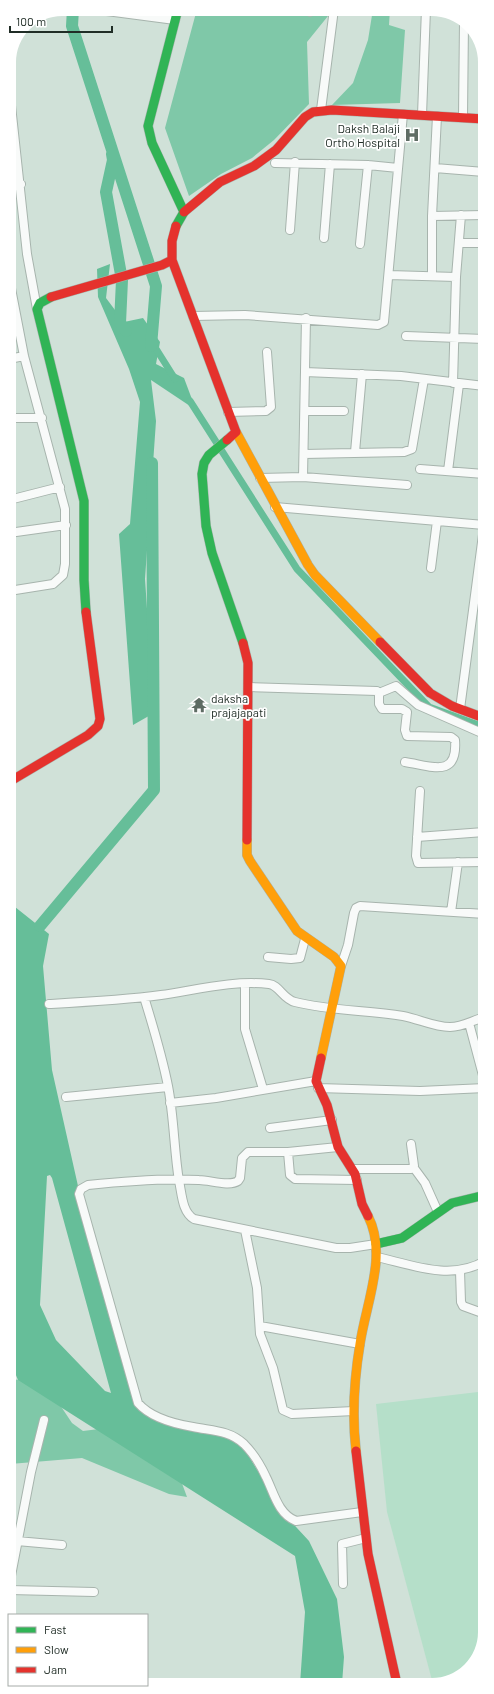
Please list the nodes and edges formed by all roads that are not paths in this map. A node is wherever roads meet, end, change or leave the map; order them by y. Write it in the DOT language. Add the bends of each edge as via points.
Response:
graph roads {
  1 [pos="155,16"];
  2 [pos="176,16"];
  3 [pos="333,16"];
  4 [pos="426,16"];
  5 [pos="175,20"];
  6 [pos="464,29"];
  7 [pos="321,110"];
  8 [pos="403,114"];
  9 [pos="422,115"];
  10 [pos="437,116"];
  11 [pos="463,117"];
  12 [pos="478,118"];
  13 [pos="16,144"];
  14 [pos="275,162"];
  15 [pos="295,162"];
  16 [pos="330,164"];
  17 [pos="368,165"];
  18 [pos="398,168"];
  19 [pos="435,168"];
  20 [pos="478,172"];
  21 [pos="21,184"];
  22 [pos="16,185"];
  23 [pos="184,212"];
  24 [pos="478,215"];
  25 [pos="432,216"];
  26 [pos="461,216"];
  27 [pos="290,230"];
  28 [pos="324,238"];
  29 [pos="459,243"];
  30 [pos="478,243"];
  31 [pos="360,244"];
  32 [pos="172,260"];
  33 [pos="389,275"];
  34 [pos="432,276"];
  35 [pos="456,277"];
  36 [pos="37,309"];
  37 [pos="16,314"];
  38 [pos="193,316"];
  39 [pos="306,318"];
  40 [pos="406,336"];
  41 [pos="454,337"];
  42 [pos="478,339"];
  43 [pos="267,352"];
  44 [pos="24,356"];
  45 [pos="16,358"];
  46 [pos="305,372"];
  47 [pos="362,374"];
  48 [pos="424,379"];
  49 [pos="456,384"];
  50 [pos="478,386"];
  51 [pos="305,411"];
  52 [pos="344,411"];
  53 [pos="228,412"];
  54 [pos="16,418"];
  55 [pos="42,418"];
  56 [pos="234,435"];
  57 [pos="355,452"];
  58 [pos="304,454"];
  59 [pos="420,469"];
  60 [pos="448,471"];
  61 [pos="478,474"];
  62 [pos="303,477"];
  63 [pos="260,478"];
  64 [pos="407,485"];
  65 [pos="60,487"];
  66 [pos="16,498"];
  67 [pos="275,507"];
  68 [pos="437,521"];
  69 [pos="66,525"];
  70 [pos="478,525"];
  71 [pos="16,533"];
  72 [pos="431,568"];
  73 [pos="16,589"];
  74 [pos="478,594"];
  75 [pos="249,687"];
  76 [pos="379,692"];
  77 [pos="460,709"];
  78 [pos="478,716"];
  79 [pos="478,731"];
  80 [pos="405,762"];
  81 [pos="16,778"];
  82 [pos="420,791"];
  83 [pos="478,832"];
  84 [pos="417,837"];
  85 [pos="458,862"];
  86 [pos="478,862"];
  87 [pos="451,912"];
  88 [pos="478,914"];
  89 [pos="305,939"];
  90 [pos="268,957"];
  91 [pos="341,966"];
  92 [pos="245,984"];
  93 [pos="144,997"];
  94 [pos="49,1004"];
  95 [pos="332,1009"];
  96 [pos="478,1019"];
  97 [pos="469,1023"];
  98 [pos="478,1057"];
  99 [pos="317,1084"];
  100 [pos="168,1087"];
  101 [pos="478,1088"];
  102 [pos="263,1089"];
  103 [pos="66,1097"];
  104 [pos="170,1103"];
  105 [pos="332,1120"];
  106 [pos="270,1128"];
  107 [pos="410,1144"];
  108 [pos="338,1147"];
  109 [pos="288,1152"];
  110 [pos="414,1168"];
  111 [pos="352,1169"];
  112 [pos="179,1179"];
  113 [pos="356,1180"];
  114 [pos="478,1197"];
  115 [pos="438,1212"];
  116 [pos="245,1230"];
  117 [pos="376,1244"];
  118 [pos="377,1257"];
  119 [pos="478,1264"];
  120 [pos="460,1271"];
  121 [pos="478,1311"];
  122 [pos="260,1326"];
  123 [pos="360,1344"];
  124 [pos="354,1411"];
  125 [pos="44,1420"];
  126 [pos="362,1512"];
  127 [pos="366,1538"];
  128 [pos="17,1541"];
  129 [pos="62,1545"];
  130 [pos="16,1547"];
  131 [pos="343,1584"];
  132 [pos="16,1590"];
  133 [pos="94,1592"];
  134 [pos="396,1678"];
  1 -- 5 [label="street"];
  2 -- 5 [label="street"];
  3 -- 7 [label="street"];
  4 -- 9 [label="street"];
  5 -- 23 [label="street" via="148,126 152,143"];
  6 -- 11 [label="street"];
  7 -- 8 [label="street"];
  7 -- 23 [label="street" via="305,117 267,157 220,182"];
  8 -- 9 [label="street"];
  8 -- 18 [label="street"];
  9 -- 10 [label="street"];
  10 -- 11 [label="street"];
  10 -- 19 [label="street"];
  11 -- 12 [label="street"];
  13 -- 21 [label="street"];
  14 -- 15 [label="street"];
  15 -- 16 [label="street"];
  15 -- 27 [label="street"];
  16 -- 17 [label="street"];
  16 -- 28 [label="street"];
  17 -- 18 [label="street"];
  17 -- 31 [label="street"];
  18 -- 33 [label="street"];
  19 -- 20 [label="street"];
  19 -- 25 [label="street"];
  21 -- 22 [label="street"];
  21 -- 36 [label="street" via="27,254"];
  23 -- 32 [label="street" via="174,227 171,239"];
  24 -- 26 [label="street"];
  25 -- 26 [label="street"];
  25 -- 34 [label="street"];
  26 -- 29 [label="street"];
  29 -- 30 [label="street"];
  29 -- 35 [label="street"];
  32 -- 36 [label="street" via="80,287 45,300"];
  32 -- 38 [label="street"];
  33 -- 34 [label="street"];
  33 -- 39 [label="street" via="386,319 382,324"];
  34 -- 35 [label="street"];
  35 -- 41 [label="street"];
  36 -- 81 [label="street" via="84,501 87,528 85,594 100,719 98,726 88,735"];
  37 -- 44 [label="street"];
  38 -- 39 [label="street"];
  38 -- 53 [label="street"];
  39 -- 46 [label="street"];
  40 -- 41 [label="street"];
  41 -- 42 [label="street"];
  41 -- 49 [label="street"];
  43 -- 53 [label="street" via="271,407 266,410"];
  44 -- 45 [label="street"];
  44 -- 55 [label="street"];
  46 -- 47 [label="street"];
  46 -- 51 [label="street"];
  47 -- 48 [label="street"];
  47 -- 57 [label="street"];
  48 -- 49 [label="street"];
  48 -- 57 [label="street" via="412,449 404,452"];
  49 -- 50 [label="street"];
  49 -- 60 [label="street"];
  51 -- 52 [label="street"];
  51 -- 58 [label="street"];
  53 -- 56 [label="street"];
  54 -- 55 [label="street"];
  55 -- 65 [label="street"];
  56 -- 63 [label="street"];
  56 -- 75 [label="street" via="217,448 204,463 202,474 208,538 246,652"];
  57 -- 58 [label="street"];
  58 -- 62 [label="street"];
  59 -- 60 [label="street"];
  60 -- 61 [label="street"];
  62 -- 63 [label="street"];
  62 -- 64 [label="street"];
  63 -- 67 [label="street"];
  65 -- 66 [label="street"];
  65 -- 69 [label="street"];
  67 -- 68 [label="street"];
  67 -- 77 [label="street" via="315,575 430,693"];
  68 -- 70 [label="street"];
  68 -- 72 [label="street"];
  69 -- 71 [label="street"];
  69 -- 73 [label="street" via="66,564 63,575 58,581 45,585"];
  74 -- 77 [label="street" via="464,667"];
  75 -- 76 [label="street"];
  75 -- 89 [label="street" via="247,855"];
  76 -- 79 [label="street" via="396,686 418,705"];
  76 -- 80 [label="street" via="379,704 382,709 402,709 407,712 407,736 451,737 455,740 453,761 448,766"];
  77 -- 78 [label="street"];
  82 -- 84 [label="street"];
  83 -- 84 [label="street"];
  84 -- 85 [label="street" via="418,863"];
  85 -- 86 [label="street"];
  85 -- 87 [label="street"];
  87 -- 88 [label="street"];
  87 -- 91 [label="street" via="360,906 354,913"];
  89 -- 90 [label="street" via="300,958 291,960"];
  89 -- 91 [label="street" via="333,956"];
  91 -- 95 [label="street"];
  92 -- 93 [label="street"];
  92 -- 95 [label="street" via="272,985 291,1000"];
  92 -- 102 [label="street" via="245,1028"];
  93 -- 94 [label="street"];
  93 -- 100 [label="street"];
  95 -- 97 [label="street" via="405,1017 450,1027"];
  95 -- 99 [label="street"];
  96 -- 97 [label="street"];
  97 -- 98 [label="street"];
  99 -- 101 [label="street" via="414,1091"];
  99 -- 102 [label="street"];
  99 -- 105 [label="street"];
  100 -- 103 [label="street"];
  100 -- 104 [label="street"];
  102 -- 104 [label="street"];
  104 -- 112 [label="street"];
  105 -- 106 [label="street"];
  105 -- 108 [label="street"];
  107 -- 110 [label="street"];
  108 -- 109 [label="street"];
  108 -- 111 [label="street"];
  109 -- 112 [label="street" via="248,1152 242,1158 240,1178 236,1183"];
  109 -- 113 [label="street" via="290,1175 295,1179"];
  110 -- 111 [label="street"];
  110 -- 115 [label="street" via="425,1183"];
  111 -- 113 [label="street"];
  112 -- 116 [label="street" via="185,1210 189,1216"];
  112 -- 126 [label="street" via="145,1179 88,1185 81,1189 79,1194 138,1403 149,1412 172,1421 233,1436 254,1458 288,1518 296,1520"];
  113 -- 117 [label="street" via="362,1204 374,1228"];
  114 -- 115 [label="street" via="452,1203"];
  115 -- 117 [label="street" via="402,1238"];
  116 -- 117 [label="street" via="336,1248"];
  116 -- 122 [label="street" via="257,1288"];
  117 -- 118 [label="street"];
  118 -- 120 [label="street" via="439,1271"];
  118 -- 123 [label="street"];
  119 -- 120 [label="street"];
  120 -- 121 [label="street" via="461,1302 463,1306"];
  122 -- 123 [label="street"];
  122 -- 124 [label="street" via="262,1344 273,1368 281,1405 286,1414"];
  123 -- 124 [label="street"];
  124 -- 126 [label="street"];
  125 -- 128 [label="street"];
  126 -- 127 [label="street"];
  127 -- 131 [label="street" via="342,1544"];
  127 -- 134 [label="street"];
  128 -- 129 [label="street"];
  128 -- 130 [label="street"];
  132 -- 133 [label="street"];
}
